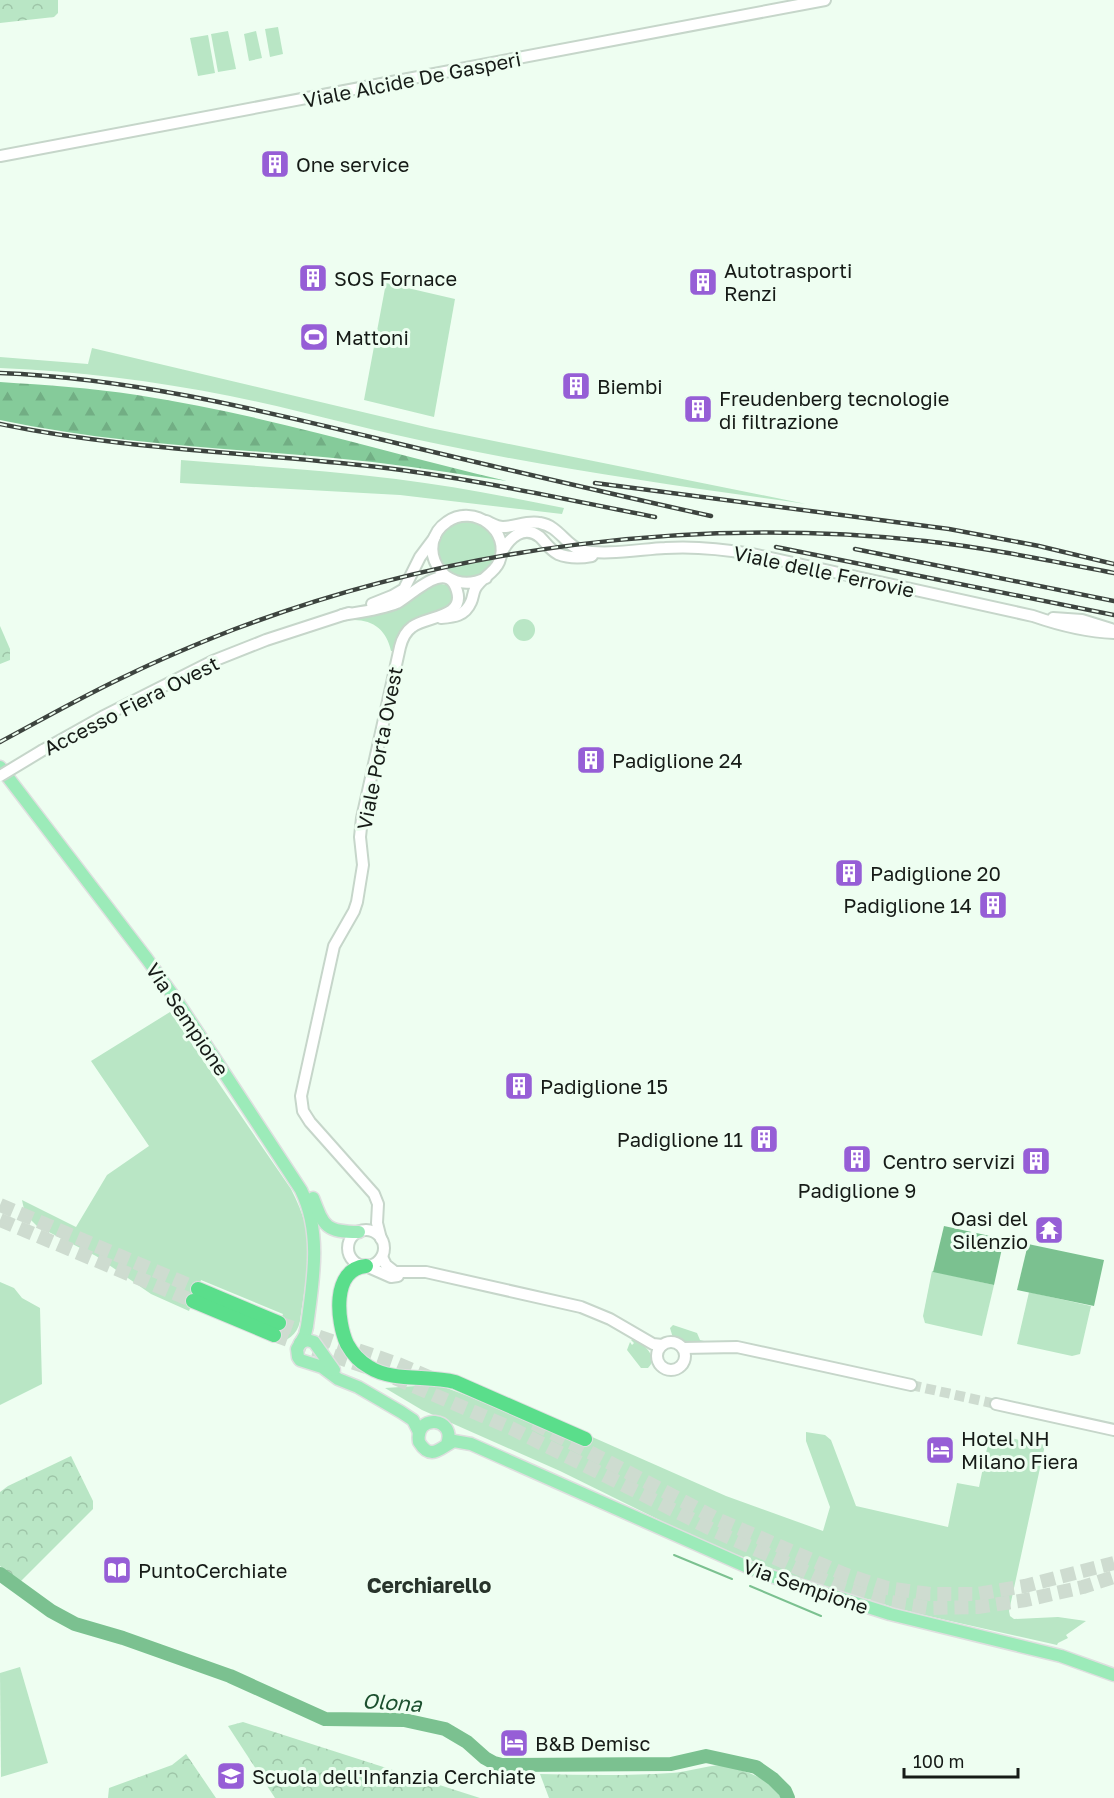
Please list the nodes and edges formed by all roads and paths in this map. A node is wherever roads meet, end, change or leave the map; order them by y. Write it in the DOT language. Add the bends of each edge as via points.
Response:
graph roads {
  1 [pos="825,0"];
  2 [pos="767,5"];
  3 [pos="0,156"];
  4 [pos="486,521"];
  5 [pos="435,537"];
  6 [pos="612,552"];
  7 [pos="501,553"];
  8 [pos="486,578"];
  9 [pos="449,579"];
  10 [pos="342,615"];
  11 [pos="435,619"];
  12 [pos="1114,632"];
  13 [pos="0,767"];
  14 [pos="0,776"];
  15 [pos="277,1151"];
  16 [pos="366,1187"];
  17 [pos="359,1232"];
  18 [pos="381,1239"];
  19 [pos="382,1257"];
  20 [pos="366,1266"];
  21 [pos="413,1272"];
  22 [pos="196,1295"];
  23 [pos="311,1298"];
  24 [pos="276,1329"];
  25 [pos="638,1335"];
  26 [pos="300,1343"];
  27 [pos="662,1345"];
  28 [pos="318,1346"];
  29 [pos="684,1351"];
  30 [pos="657,1359"];
  31 [pos="307,1363"];
  32 [pos="911,1385"];
  33 [pos="996,1404"];
  34 [pos="431,1422"];
  35 [pos="1114,1430"];
  36 [pos="447,1431"];
  37 [pos="419,1432"];
  38 [pos="585,1438"];
  39 [pos="447,1444"];
  40 [pos="510,1462"];
  41 [pos="1114,1675"];
  1 -- 2 [label="street, Viale Alcide De Gasperi"];
  2 -- 3 [label="street, Viale Alcide De Gasperi"];
  4 -- 5 [label="street" via="476,517 455,518 441,527"];
  4 -- 6 [label="street, Viale delle Ferrovie" via="503,527 541,523 554,528 581,550"];
  4 -- 7 [label="street" via="494,527"];
  5 -- 9 [label="street" via="434,560"];
  5 -- 10 [label="street" via="404,589"];
  6 -- 7 [label="street, Viale delle Ferrovie" via="589,557 563,555 529,532 513,537"];
  6 -- 12 [label="street, Viale delle Ferrovie" via="676,547 728,550 1033,616 1082,620"];
  7 -- 8 [label="street"];
  8 -- 9 [label="street" via="474,584"];
  8 -- 11 [label="street, Viale Porta Ovest" via="476,587 465,611 454,618"];
  9 -- 10 [label="street" via="432,579 390,605"];
  9 -- 11 [label="street, Viale Porta Ovest" via="456,589 457,602 449,612"];
  10 -- 14 [label="street, Accesso Fiera Ovest, bridge" via="213,661 102,717"];
  11 -- 16 [label="street, Viale Porta Ovest" via="413,626 400,646 362,818 363,865 357,902 334,946 301,1096 305,1116"];
  13 -- 15 [label="main road, Via Sempione" via="147,959"];
  15 -- 17 [label="main road" via="304,1180 327,1226"];
  15 -- 23 [label="main road, Via Sempione" via="298,1183 310,1214 315,1249"];
  16 -- 17 [label="street, Viale Porta Ovest" via="373,1213"];
  16 -- 18 [label="street, Viale Porta Ovest" via="377,1201"];
  17 -- 18 [label="street" via="371,1231"];
  17 -- 20 [label="street" via="351,1239 349,1250 354,1260"];
  18 -- 19 [label="street"];
  19 -- 20 [label="street"];
  19 -- 21 [label="street" via="395,1272"];
  20 -- 21 [label="street" via="391,1276"];
  20 -- 38 [label="highway" via="349,1274 339,1300 346,1340 363,1363 388,1375 438,1378 461,1384"];
  21 -- 25 [label="street" via="581,1307"];
  22 -- 24 [label="highway"];
  23 -- 26 [label="main road, Via Sempione"];
  23 -- 28 [label="main road, Via Sempione"];
  25 -- 27 [label="street"];
  25 -- 30 [label="street"];
  26 -- 28 [label="main road" via="307,1340"];
  26 -- 31 [label="main road" via="298,1357"];
  27 -- 29 [label="street" via="672,1342"];
  27 -- 30 [label="street"];
  28 -- 31 [label="main road" via="319,1355"];
  28 -- 34 [label="main road, Via Sempione" via="335,1372 362,1382"];
  29 -- 30 [label="street" via="682,1365 675,1370 665,1369"];
  29 -- 32 [label="street" via="737,1347"];
  31 -- 37 [label="main road" via="322,1367 413,1420"];
  33 -- 35 [label="street"];
  34 -- 36 [label="main road" via="441,1424"];
  34 -- 37 [label="main road"];
  36 -- 39 [label="main road"];
  36 -- 40 [label="main road, Via Sempione" via="490,1444"];
  37 -- 39 [label="main road" via="419,1442 426,1450 439,1451"];
  39 -- 40 [label="main road, Via Sempione" via="464,1442"];
  40 -- 41 [label="main road, Via Sempione" via="761,1574 890,1614 1061,1656"];
}
